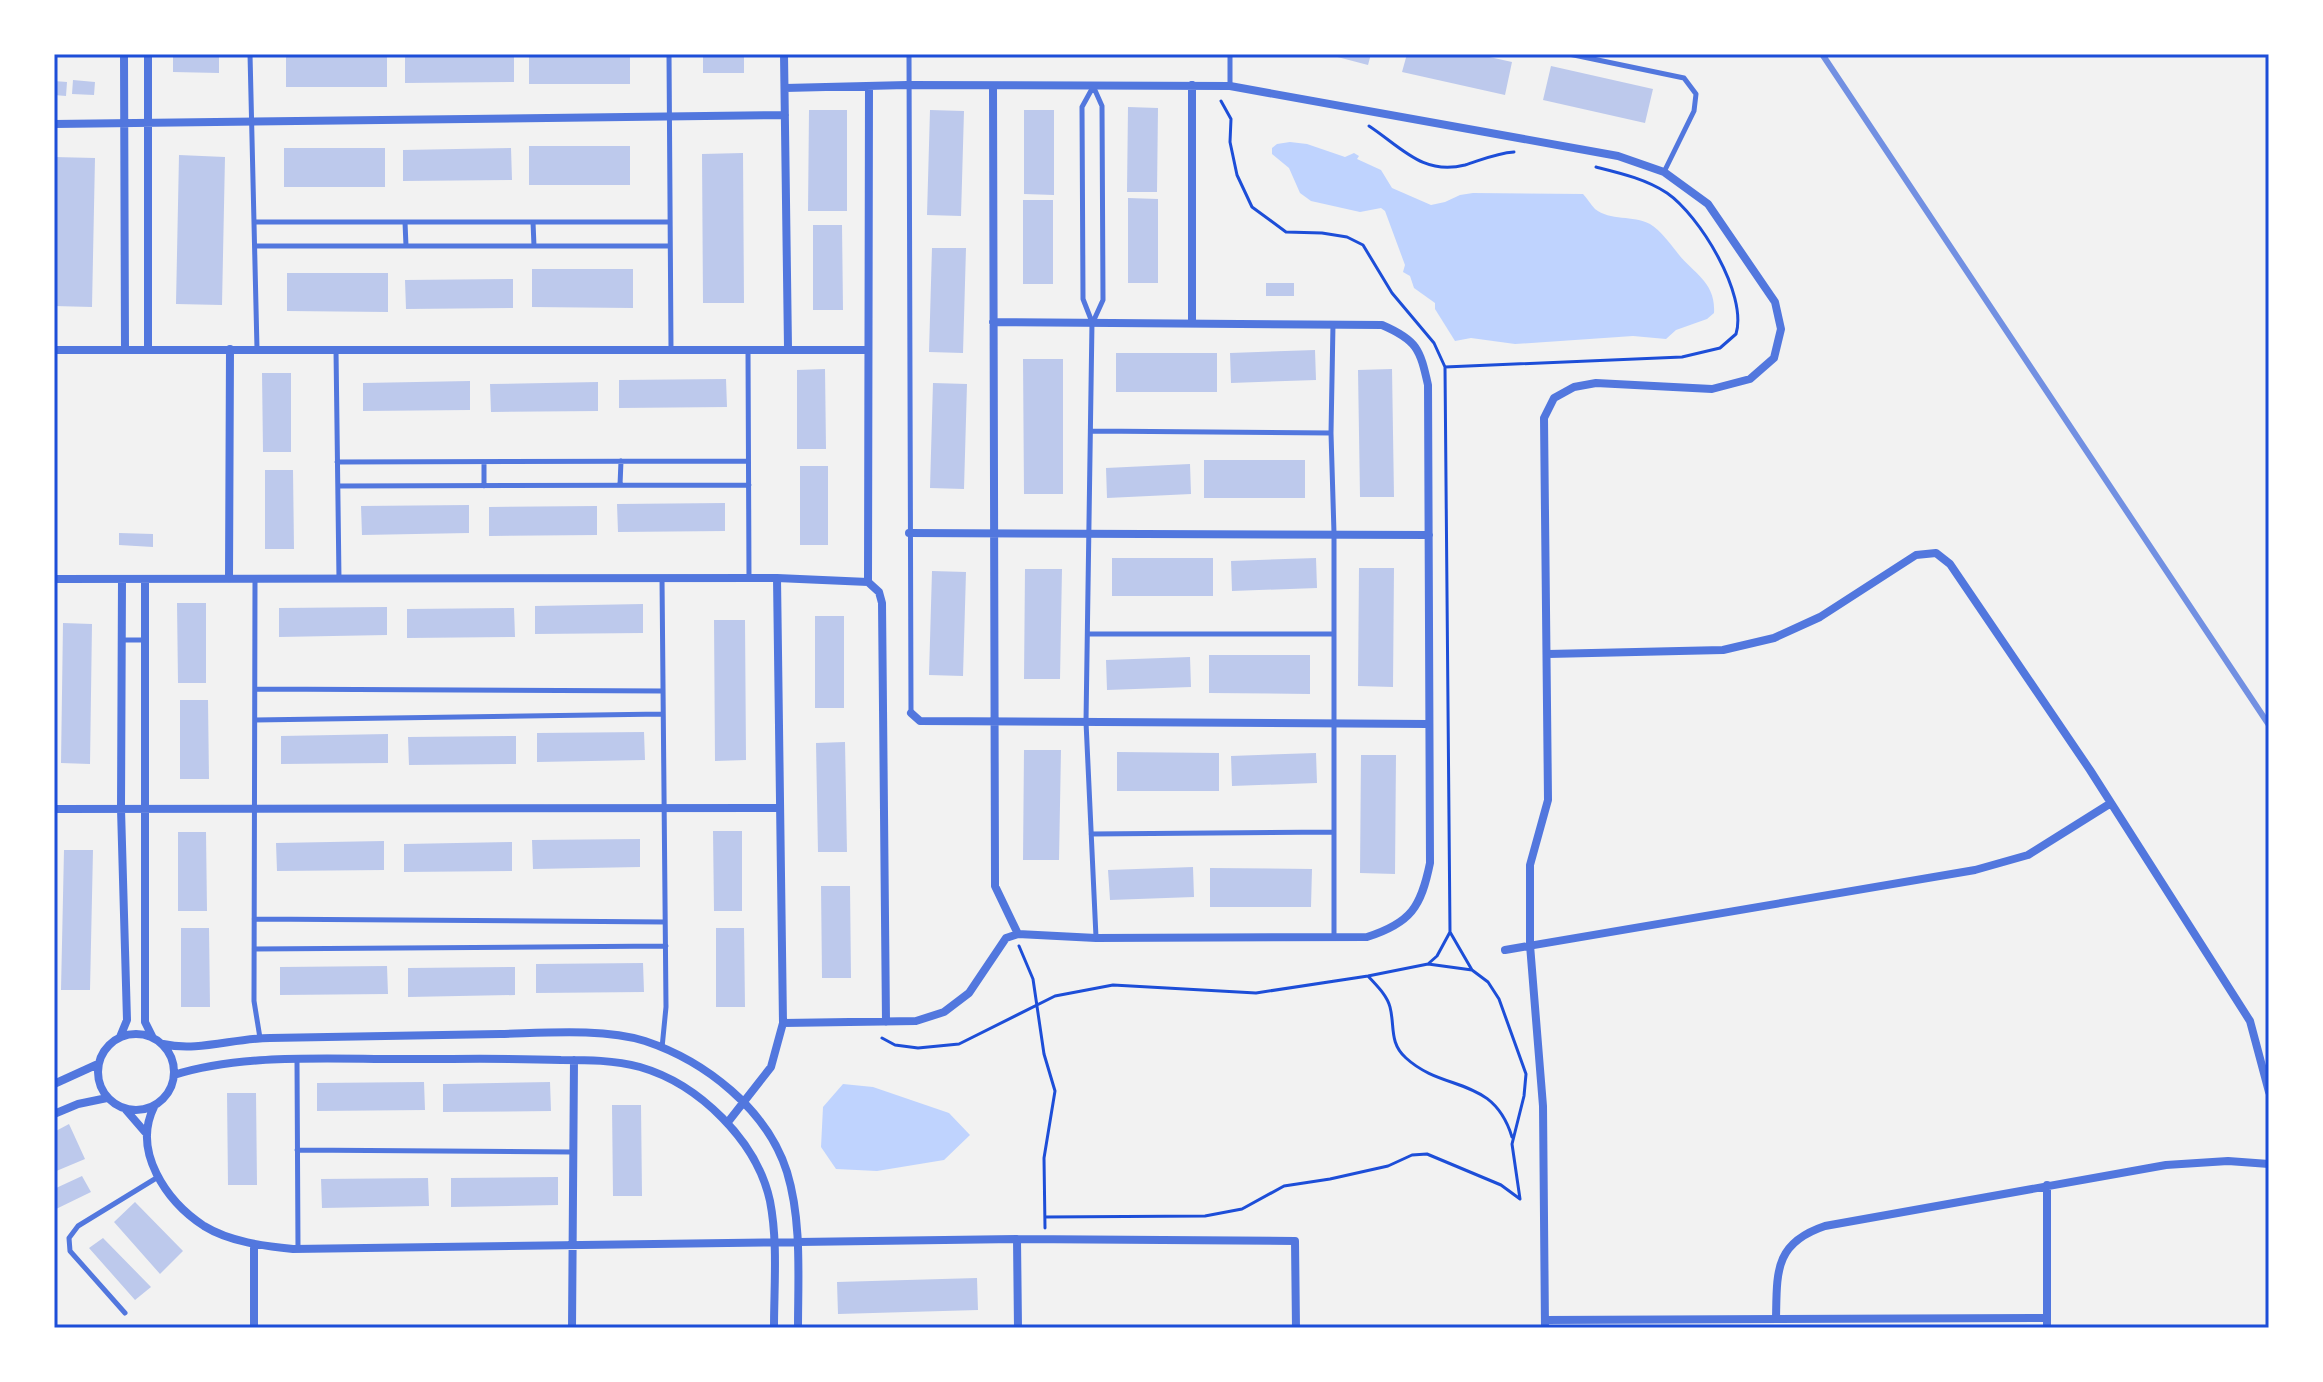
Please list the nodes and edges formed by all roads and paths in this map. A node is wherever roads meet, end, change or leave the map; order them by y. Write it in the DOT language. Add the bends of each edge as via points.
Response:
graph roads {
  1 [pos="124,54"];
  2 [pos="148,54"];
  3 [pos="250,54"];
  4 [pos="669,54"];
  5 [pos="784,54"];
  6 [pos="909,54"];
  7 [pos="1230,54"];
  8 [pos="1569,54"];
  9 [pos="910,85"];
  10 [pos="1192,85"];
  11 [pos="869,86"];
  12 [pos="993,86"];
  13 [pos="1230,86"];
  14 [pos="1093,87"];
  15 [pos="785,88"];
  16 [pos="1192,100"];
  17 [pos="1231,100"];
  18 [pos="1221,101"];
  19 [pos="785,115"];
  20 [pos="669,116"];
  21 [pos="1360,120"];
  22 [pos="123,123"];
  23 [pos="252,123"];
  24 [pos="54,124"];
  25 [pos="148,124"];
  26 [pos="1518,153"];
  27 [pos="1584,164"];
  28 [pos="1664,172"];
  29 [pos="254,222"];
  30 [pos="405,222"];
  31 [pos="533,222"];
  32 [pos="670,222"];
  33 [pos="255,246"];
  34 [pos="406,246"];
  35 [pos="534,246"];
  36 [pos="670,246"];
  37 [pos="993,322"];
  38 [pos="1092,322"];
  39 [pos="1192,323"];
  40 [pos="1333,323"];
  41 [pos="671,348"];
  42 [pos="748,348"];
  43 [pos="788,348"];
  44 [pos="125,349"];
  45 [pos="148,349"];
  46 [pos="230,349"];
  47 [pos="257,349"];
  48 [pos="336,349"];
  49 [pos="54,350"];
  50 [pos="868,350"];
  51 [pos="1445,367"];
  52 [pos="1091,431"];
  53 [pos="1331,433"];
  54 [pos="621,461"];
  55 [pos="748,461"];
  56 [pos="337,462"];
  57 [pos="484,462"];
  58 [pos="620,485"];
  59 [pos="749,485"];
  60 [pos="338,486"];
  61 [pos="484,486"];
  62 [pos="909,533"];
  63 [pos="1334,533"];
  64 [pos="993,534"];
  65 [pos="1089,535"];
  66 [pos="1429,535"];
  67 [pos="662,578"];
  68 [pos="749,578"];
  69 [pos="777,578"];
  70 [pos="54,579"];
  71 [pos="122,579"];
  72 [pos="145,579"];
  73 [pos="229,579"];
  74 [pos="255,579"];
  75 [pos="339,579"];
  76 [pos="868,582"];
  77 [pos="1088,634"];
  78 [pos="1334,634"];
  79 [pos="121,640"];
  80 [pos="145,640"];
  81 [pos="1548,654"];
  82 [pos="255,689"];
  83 [pos="663,691"];
  84 [pos="911,713"];
  85 [pos="663,714"];
  86 [pos="255,720"];
  87 [pos="993,721"];
  88 [pos="1086,722"];
  89 [pos="1334,724"];
  90 [pos="1428,724"];
  91 [pos="2111,803"];
  92 [pos="664,808"];
  93 [pos="780,808"];
  94 [pos="54,809"];
  95 [pos="121,809"];
  96 [pos="146,809"];
  97 [pos="255,809"];
  98 [pos="1335,832"];
  99 [pos="1091,834"];
  100 [pos="254,919"];
  101 [pos="665,922"];
  102 [pos="1450,932"];
  103 [pos="1018,934"];
  104 [pos="1334,936"];
  105 [pos="1096,938"];
  106 [pos="1530,945"];
  107 [pos="666,946"];
  108 [pos="254,949"];
  109 [pos="1505,950"];
  110 [pos="1428,964"];
  111 [pos="1472,970"];
  112 [pos="1368,976"];
  113 [pos="1038,1004"];
  114 [pos="886,1022"];
  115 [pos="783,1023"];
  116 [pos="120,1037"];
  117 [pos="153,1038"];
  118 [pos="260,1038"];
  119 [pos="882,1038"];
  120 [pos="163,1044"];
  121 [pos="662,1048"];
  122 [pos="574,1060"];
  123 [pos="297,1061"];
  124 [pos="98,1064"];
  125 [pos="174,1075"];
  126 [pos="54,1084"];
  127 [pos="2269,1092"];
  128 [pos="107,1098"];
  129 [pos="744,1102"];
  130 [pos="154,1107"];
  131 [pos="126,1110"];
  132 [pos="54,1114"];
  133 [pos="728,1122"];
  134 [pos="145,1132"];
  135 [pos="1513,1139"];
  136 [pos="297,1150"];
  137 [pos="573,1152"];
  138 [pos="2269,1164"];
  139 [pos="158,1177"];
  140 [pos="2047,1185"];
  141 [pos="1045,1217"];
  142 [pos="1017,1239"];
  143 [pos="1045,1240"];
  144 [pos="774,1241"];
  145 [pos="797,1242"];
  146 [pos="254,1245"];
  147 [pos="571,1245"];
  148 [pos="298,1249"];
  149 [pos="125,1313"];
  150 [pos="1776,1319"];
  151 [pos="2047,1323"];
  152 [pos="1545,1324"];
  153 [pos="254,1328"];
  154 [pos="572,1328"];
  155 [pos="774,1328"];
  156 [pos="798,1328"];
  157 [pos="1018,1328"];
  158 [pos="1296,1328"];
  1 -- 22 [label="street"];
  2 -- 25 [label="street"];
  3 -- 23 [label="lane"];
  4 -- 20 [label="lane"];
  5 -- 15 [label="street"];
  6 -- 9 [label="lane"];
  7 -- 13 [label="lane"];
  8 -- 28 [label="lane" via="1684,78 1696,94 1694,111"];
  9 -- 11 [label="street"];
  9 -- 12 [label="street"];
  9 -- 62 [label="lane"];
  10 -- 13 [label="street"];
  10 -- 14 [label="street"];
  10 -- 16 [label="street"];
  11 -- 15 [label="street"];
  11 -- 50 [label="street"];
  12 -- 14 [label="street"];
  12 -- 37 [label="street"];
  13 -- 28 [label="street" via="1618,156"];
  14 -- 38 [label="lane" via="1082,107 1083,299"];
  14 -- 38 [label="lane" via="1102,106 1103,300"];
  15 -- 19 [label="street"];
  16 -- 18 [label="path"];
  16 -- 39 [label="street"];
  17 -- 18 [label="path"];
  18 -- 51 [label="path" via="1231,119 1237,175 1252,207 1286,232 1347,237 1363,245 1392,293 1434,343"];
  19 -- 20 [label="street"];
  19 -- 43 [label="street"];
  20 -- 23 [label="street"];
  20 -- 32 [label="lane"];
  21 -- 26 [label="path" via="1418,163 1430,166 1449,168"];
  22 -- 24 [label="street"];
  22 -- 25 [label="street"];
  22 -- 44 [label="street"];
  23 -- 25 [label="street"];
  23 -- 29 [label="lane"];
  25 -- 45 [label="street"];
  27 -- 51 [label="path" via="1634,178 1682,205 1729,281 1738,311 1736,334 1720,348 1682,357"];
  28 -- 81 [label="street" via="1708,204 1775,302 1781,329 1774,358 1750,379 1712,389 1596,383 1554,398 1544,418"];
  29 -- 30 [label="lane"];
  29 -- 33 [label="lane"];
  30 -- 31 [label="lane"];
  30 -- 34 [label="lane"];
  31 -- 32 [label="lane"];
  31 -- 35 [label="lane"];
  32 -- 36 [label="lane"];
  33 -- 34 [label="lane"];
  33 -- 47 [label="lane"];
  34 -- 35 [label="lane"];
  35 -- 36 [label="lane"];
  36 -- 41 [label="lane"];
  37 -- 38 [label="street"];
  37 -- 64 [label="street"];
  38 -- 39 [label="street"];
  38 -- 52 [label="lane"];
  39 -- 40 [label="street"];
  40 -- 53 [label="lane"];
  40 -- 66 [label="street" via="1382,325 1405,335 1422,356 1428,385"];
  41 -- 42 [label="street"];
  41 -- 48 [label="street"];
  42 -- 43 [label="street"];
  42 -- 55 [label="lane"];
  43 -- 50 [label="street"];
  44 -- 45 [label="street"];
  44 -- 49 [label="street"];
  45 -- 46 [label="street"];
  46 -- 47 [label="street"];
  46 -- 73 [label="street"];
  47 -- 48 [label="street"];
  48 -- 56 [label="lane"];
  50 -- 76 [label="street"];
  51 -- 102 [label="path"];
  52 -- 53 [label="lane"];
  52 -- 65 [label="lane"];
  53 -- 63 [label="lane"];
  54 -- 55 [label="lane"];
  54 -- 57 [label="lane"];
  54 -- 58 [label="lane"];
  55 -- 59 [label="lane"];
  56 -- 57 [label="lane"];
  56 -- 60 [label="lane"];
  57 -- 61 [label="lane"];
  58 -- 59 [label="lane"];
  58 -- 61 [label="lane"];
  59 -- 68 [label="lane"];
  60 -- 61 [label="lane"];
  60 -- 75 [label="lane"];
  62 -- 64 [label="street"];
  62 -- 84 [label="lane"];
  63 -- 65 [label="street"];
  63 -- 66 [label="street"];
  63 -- 78 [label="lane"];
  64 -- 65 [label="street"];
  64 -- 87 [label="street"];
  65 -- 77 [label="lane"];
  66 -- 90 [label="street"];
  67 -- 68 [label="street"];
  67 -- 75 [label="street"];
  67 -- 83 [label="lane"];
  68 -- 69 [label="street"];
  69 -- 76 [label="street"];
  69 -- 93 [label="street"];
  70 -- 71 [label="street"];
  71 -- 72 [label="street"];
  71 -- 79 [label="street"];
  72 -- 73 [label="street"];
  72 -- 80 [label="street"];
  73 -- 74 [label="street"];
  74 -- 75 [label="street"];
  74 -- 82 [label="lane"];
  76 -- 114 [label="street" via="882,603"];
  77 -- 78 [label="lane"];
  77 -- 88 [label="lane"];
  78 -- 89 [label="lane"];
  79 -- 80 [label="lane"];
  79 -- 95 [label="street"];
  80 -- 96 [label="street"];
  81 -- 91 [label="street" via="1723,650 1774,638 1820,617 1916,555 1936,553 1950,564"];
  81 -- 106 [label="street" via="1548,800 1530,865"];
  82 -- 83 [label="lane"];
  82 -- 86 [label="lane"];
  83 -- 85 [label="lane"];
  84 -- 87 [label="street" via="920,721"];
  85 -- 86 [label="lane"];
  85 -- 92 [label="lane"];
  86 -- 97 [label="lane"];
  87 -- 88 [label="street"];
  87 -- 103 [label="street" via="995,886"];
  88 -- 89 [label="street"];
  88 -- 99 [label="lane"];
  89 -- 90 [label="street"];
  89 -- 98 [label="lane"];
  90 -- 104 [label="street" via="1430,863 1425,890 1416,909 1385,931 1367,937"];
  91 -- 106 [label="street" via="2028,855 1975,870"];
  91 -- 127 [label="street" via="2250,1021"];
  92 -- 93 [label="street"];
  92 -- 97 [label="street"];
  92 -- 101 [label="lane"];
  93 -- 115 [label="street"];
  94 -- 95 [label="street"];
  95 -- 96 [label="street"];
  95 -- 116 [label="street" via="127,1020"];
  96 -- 97 [label="street"];
  96 -- 117 [label="street" via="145,1022"];
  97 -- 100 [label="lane"];
  98 -- 99 [label="lane"];
  98 -- 104 [label="lane"];
  99 -- 105 [label="lane"];
  100 -- 101 [label="lane"];
  100 -- 108 [label="lane"];
  101 -- 107 [label="lane"];
  102 -- 110 [label="path"];
  102 -- 111 [label="path"];
  103 -- 105 [label="street"];
  103 -- 113 [label="path"];
  103 -- 114 [label="street" via="1006,938 969,993 944,1012 916,1021"];
  104 -- 105 [label="street"];
  106 -- 109 [label="street"];
  106 -- 152 [label="street" via="1543,1106"];
  107 -- 108 [label="lane"];
  107 -- 121 [label="lane"];
  108 -- 118 [label="lane"];
  110 -- 111 [label="path"];
  110 -- 112 [label="path"];
  111 -- 135 [label="path" via="1499,999 1526,1074"];
  112 -- 113 [label="path" via="1256,993 1113,985"];
  112 -- 135 [label="path" via="1390,1005 1398,1050 1497,1105"];
  113 -- 119 [label="path" via="959,1044 918,1048"];
  113 -- 141 [label="path" via="1055,1091 1044,1158"];
  114 -- 115 [label="street"];
  115 -- 129 [label="street" via="771,1067"];
  116 -- 117 [label="street"];
  116 -- 124 [label="street"];
  117 -- 120 [label="street"];
  118 -- 120 [label="street" via="184,1049"];
  118 -- 121 [label="street" via="574,1034"];
  120 -- 125 [label="street"];
  121 -- 129 [label="street" via="713,1076"];
  122 -- 123 [label="street"];
  122 -- 133 [label="street" via="641,1068 696,1096"];
  122 -- 137 [label="street"];
  123 -- 125 [label="street" via="206,1066"];
  123 -- 136 [label="lane"];
  124 -- 126 [label="street"];
  124 -- 128 [label="street" via="100,1088"];
  125 -- 130 [label="street" via="171,1088"];
  128 -- 131 [label="street"];
  128 -- 132 [label="street"];
  129 -- 133 [label="street"];
  129 -- 145 [label="street" via="783,1161"];
  130 -- 131 [label="street"];
  130 -- 134 [label="street"];
  131 -- 134 [label="street"];
  133 -- 144 [label="street" via="762,1175"];
  134 -- 139 [label="street"];
  135 -- 141 [label="path" via="1520,1199 1501,1185 1427,1154 1284,1186 1225,1213"];
  136 -- 137 [label="lane"];
  136 -- 148 [label="lane"];
  137 -- 147 [label="street"];
  138 -- 140 [label="street" via="2166,1165"];
  139 -- 146 [label="street" via="205,1226"];
  139 -- 149 [label="lane" via="78,1226 69,1238 70,1251"];
  140 -- 150 [label="street" via="1806,1232 1788,1247 1778,1266"];
  140 -- 151 [label="street"];
  141 -- 143 [label="path"];
  142 -- 143 [label="street"];
  142 -- 145 [label="street"];
  142 -- 157 [label="street"];
  143 -- 158 [label="street" via="1295,1241"];
  144 -- 145 [label="street"];
  144 -- 147 [label="street"];
  144 -- 155 [label="street"];
  145 -- 156 [label="street"];
  146 -- 148 [label="street"];
  146 -- 153 [label="street"];
  147 -- 148 [label="street"];
  147 -- 154 [label="street"];
  150 -- 151 [label="street"];
  150 -- 152 [label="street"];
}
